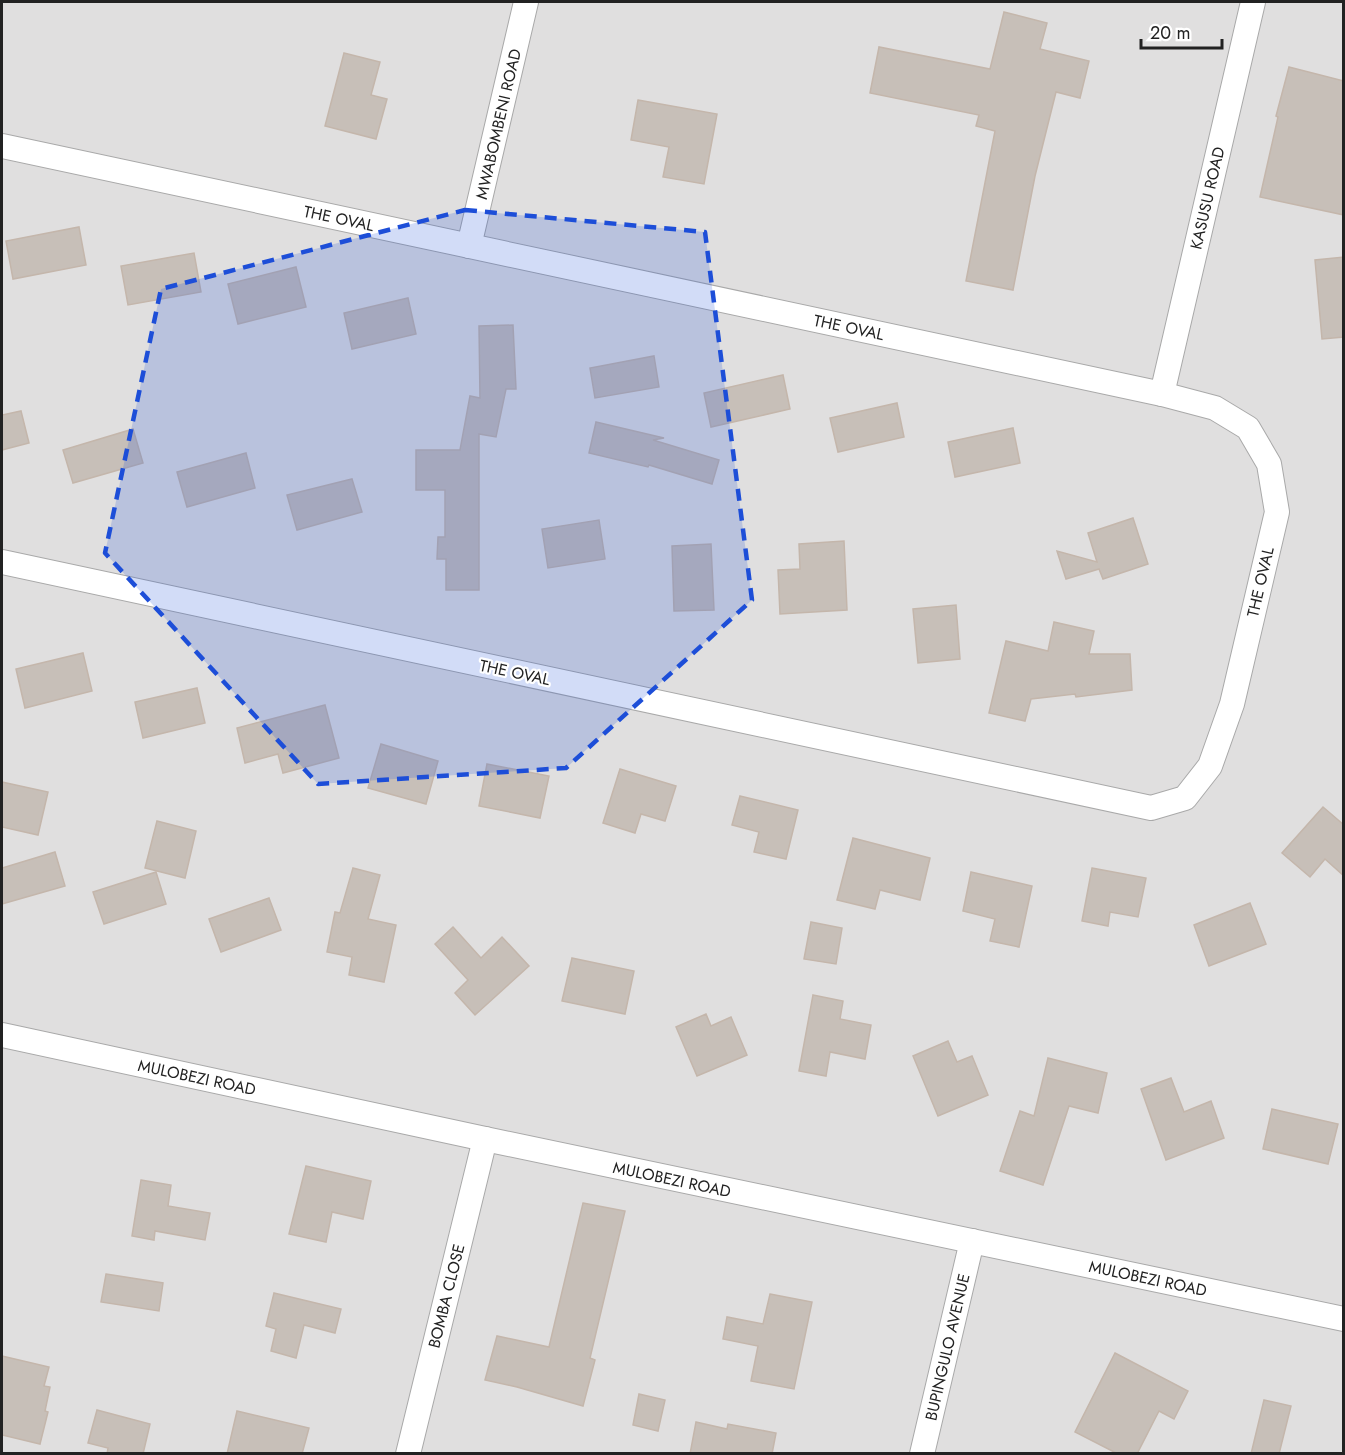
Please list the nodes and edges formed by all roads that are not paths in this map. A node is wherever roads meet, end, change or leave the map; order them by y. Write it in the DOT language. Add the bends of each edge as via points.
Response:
graph roads {
  1 [pos="526,2"];
  2 [pos="1253,2"];
  3 [pos="2,146"];
  4 [pos="470,246"];
  5 [pos="1162,394"];
  6 [pos="2,562"];
  7 [pos="2,1035"];
  8 [pos="485,1139"];
  9 [pos="972,1241"];
  10 [pos="1344,1319"];
  11 [pos="408,1454"];
  12 [pos="922,1454"];
  1 -- 4 [label="street, MWABOMBENI ROAD"];
  2 -- 5 [label="street, KASUSU ROAD"];
  3 -- 4 [label="street, THE OVAL"];
  4 -- 5 [label="street, THE OVAL"];
  5 -- 6 [label="street, THE OVAL" via="1215,408 1248,428 1269,464 1277,512 1232,704 1210,766 1185,798 1151,808"];
  7 -- 8 [label="street, MULOBEZI ROAD"];
  8 -- 9 [label="street, MULOBEZI ROAD"];
  8 -- 11 [label="street, BOMBA CLOSE"];
  9 -- 10 [label="street, MULOBEZI ROAD"];
  9 -- 12 [label="street, BUPINGULO AVENUE"];
}
